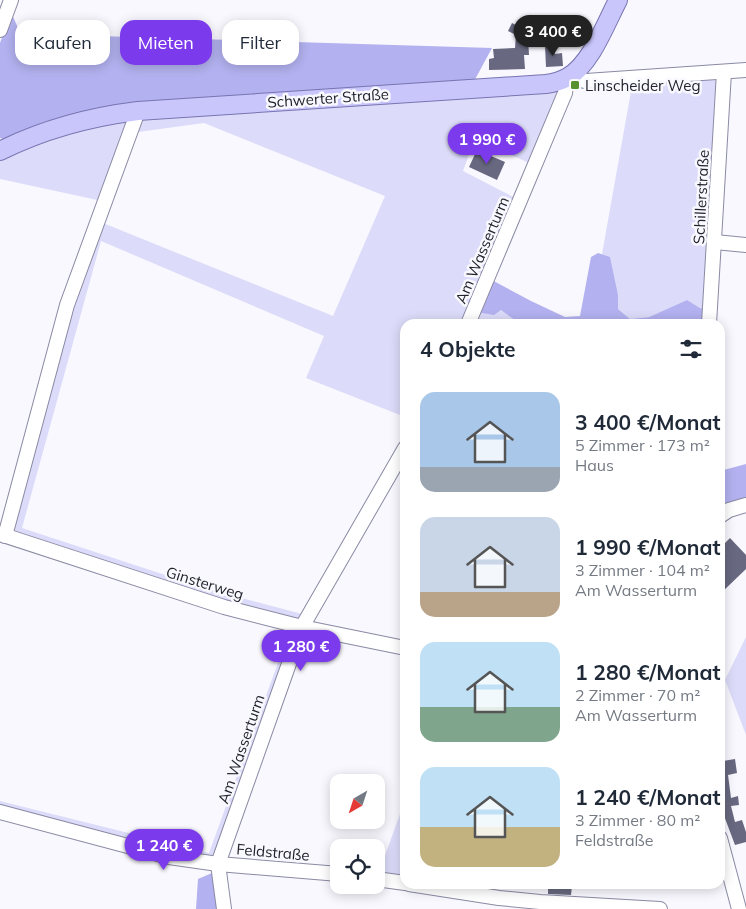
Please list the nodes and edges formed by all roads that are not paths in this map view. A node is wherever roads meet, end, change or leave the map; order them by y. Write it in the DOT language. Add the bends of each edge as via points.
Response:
graph roads {
  1 [pos="11,0"];
  2 [pos="618,0"];
  3 [pos="0,30"];
  4 [pos="746,70"];
  5 [pos="724,72"];
  6 [pos="568,78"];
  7 [pos="138,111"];
  8 [pos="0,151"];
  9 [pos="715,242"];
  10 [pos="746,245"];
  11 [pos="470,319"];
  12 [pos="708,319"];
  13 [pos="400,457"];
  14 [pos="746,505"];
  15 [pos="725,513"];
  16 [pos="3,535"];
  17 [pos="302,627"];
  18 [pos="400,647"];
  19 [pos="0,812"];
  20 [pos="725,857"];
  21 [pos="218,864"];
  22 [pos="330,873"];
  23 [pos="385,880"];
  24 [pos="400,882"];
  25 [pos="441,889"];
  26 [pos="224,909"];
  27 [pos="660,909"];
  28 [pos="739,909"];
  1 -- 3 [label="street"];
  2 -- 6 [label="main road" via="587,58"];
  4 -- 5 [label="street"];
  5 -- 6 [label="street" via="586,81"];
  5 -- 9 [label="street, Schillerstraße"];
  6 -- 7 [label="main road, Schwerter Straße" via="546,84"];
  6 -- 11 [label="street, Am Wasserturm" via="565,93"];
  7 -- 8 [label="main road, Schwerter Straße" via="75,122"];
  7 -- 16 [label="street" via="67,305"];
  9 -- 10 [label="street"];
  9 -- 12 [label="street, Schillerstraße"];
  13 -- 17 [label="street, Am Wasserturm"];
  14 -- 15 [label="street"];
  16 -- 17 [label="street, Ginsterweg" via="224,607"];
  17 -- 18 [label="street, Ginsterweg"];
  17 -- 21 [label="street, Am Wasserturm"];
  19 -- 21 [label="street, Feldstraße" via="169,857"];
  20 -- 28 [label="street"];
  21 -- 22 [label="street, Feldstraße"];
  21 -- 26 [label="street, Am Wasserturm"];
  23 -- 24 [label="street"];
  25 -- 27 [label="street" via="540,902"];
}
